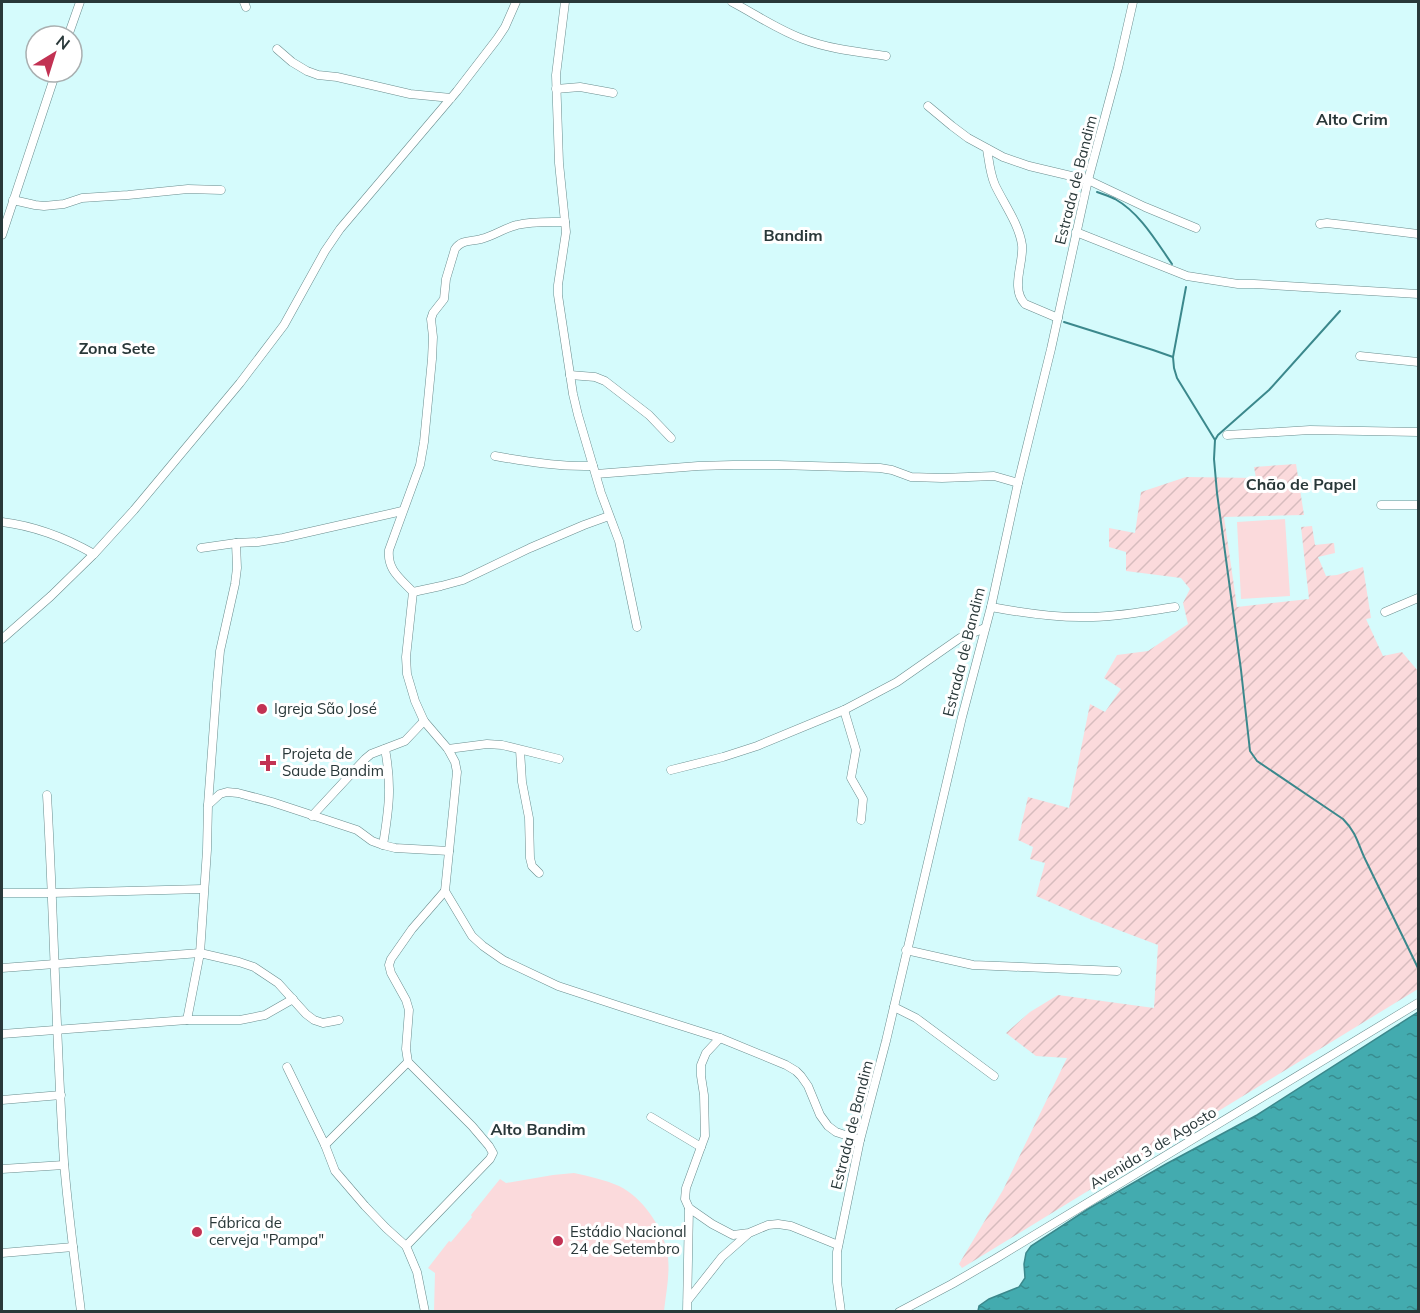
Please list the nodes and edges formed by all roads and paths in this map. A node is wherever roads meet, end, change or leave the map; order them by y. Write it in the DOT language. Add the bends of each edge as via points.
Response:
graph roads {
  1 [pos="80,2"];
  2 [pos="516,2"];
  3 [pos="565,2"];
  4 [pos="732,2"];
  5 [pos="1133,2"];
  6 [pos="72,24"];
  7 [pos="277,49"];
  8 [pos="886,56"];
  9 [pos="52,84"];
  10 [pos="556,89"];
  11 [pos="613,93"];
  12 [pos="451,98"];
  13 [pos="928,106"];
  14 [pos="987,149"];
  15 [pos="1089,180"];
  16 [pos="221,190"];
  17 [pos="13,200"];
  18 [pos="5,210"];
  19 [pos="565,222"];
  20 [pos="1320,224"];
  21 [pos="1196,228"];
  22 [pos="1076,232"];
  23 [pos="2,234"];
  24 [pos="1419,234"];
  25 [pos="1419,294"];
  26 [pos="1058,318"];
  27 [pos="1360,356"];
  28 [pos="1419,362"];
  29 [pos="570,375"];
  30 [pos="1419,432"];
  31 [pos="1227,435"];
  32 [pos="671,438"];
  33 [pos="495,456"];
  34 [pos="595,470"];
  35 [pos="1018,483"];
  36 [pos="1419,504"];
  37 [pos="1381,505"];
  38 [pos="402,511"];
  39 [pos="609,516"];
  40 [pos="2,522"];
  41 [pos="236,543"];
  42 [pos="201,548"];
  43 [pos="94,554"];
  44 [pos="413,592"];
  45 [pos="1419,598"];
  46 [pos="991,607"];
  47 [pos="1175,607"];
  48 [pos="1385,612"];
  49 [pos="637,627"];
  50 [pos="985,628"];
  51 [pos="2,639"];
  52 [pos="844,710"];
  53 [pos="424,721"];
  54 [pos="385,749"];
  55 [pos="448,749"];
  56 [pos="520,750"];
  57 [pos="560,759"];
  58 [pos="671,771"];
  59 [pos="47,795"];
  60 [pos="208,805"];
  61 [pos="312,816"];
  62 [pos="861,820"];
  63 [pos="383,845"];
  64 [pos="449,851"];
  65 [pos="539,873"];
  66 [pos="204,889"];
  67 [pos="445,891"];
  68 [pos="2,893"];
  69 [pos="52,893"];
  70 [pos="906,950"];
  71 [pos="200,953"];
  72 [pos="54,964"];
  73 [pos="2,968"];
  74 [pos="1117,971"];
  75 [pos="293,999"];
  76 [pos="1419,1003"];
  77 [pos="894,1007"];
  78 [pos="187,1020"];
  79 [pos="339,1020"];
  80 [pos="57,1030"];
  81 [pos="2,1034"];
  82 [pos="720,1038"];
  83 [pos="408,1062"];
  84 [pos="287,1067"];
  85 [pos="994,1076"];
  86 [pos="61,1095"];
  87 [pos="2,1100"];
  88 [pos="651,1117"];
  89 [pos="860,1140"];
  90 [pos="325,1145"];
  91 [pos="701,1147"];
  92 [pos="64,1165"];
  93 [pos="2,1169"];
  94 [pos="689,1208"];
  95 [pos="749,1233"];
  96 [pos="838,1245"];
  97 [pos="406,1246"];
  98 [pos="73,1247"];
  99 [pos="2,1253"];
  100 [pos="687,1301"];
  101 [pos="81,1311"];
  102 [pos="425,1311"];
  103 [pos="687,1311"];
  104 [pos="841,1311"];
  105 [pos="899,1311"];
  1 -- 6 [label="street"];
  2 -- 12 [label="street" via="497,39"];
  3 -- 10 [label="street"];
  4 -- 8 [label="street" via="805,40"];
  5 -- 15 [label="street, Estrada de Bandim"];
  7 -- 12 [label="street" via="318,75 410,94"];
  9 -- 17 [label="street"];
  10 -- 11 [label="street" via="580,87"];
  10 -- 19 [label="street"];
  12 -- 43 [label="street" via="340,229 271,343"];
  13 -- 14 [label="street"];
  14 -- 15 [label="street" via="1029,166"];
  14 -- 26 [label="street" via="994,183 1022,246 1019,294 1025,304"];
  15 -- 21 [label="street"];
  15 -- 22 [label="street, Estrada de Bandim"];
  16 -- 17 [label="street" via="82,198 44,206"];
  17 -- 18 [label="street"];
  18 -- 23 [label="street"];
  19 -- 29 [label="street" via="566,241 558,285"];
  19 -- 38 [label="street" via="518,224 480,240 464,242 455,249 444,299 431,319 432,359 424,442 420,465"];
  20 -- 24 [label="street"];
  22 -- 25 [label="street" via="1187,276 1211,281"];
  22 -- 26 [label="street, Estrada de Bandim"];
  26 -- 35 [label="street, Estrada de Bandim"];
  27 -- 28 [label="street"];
  29 -- 32 [label="street" via="605,381"];
  29 -- 34 [label="street"];
  30 -- 31 [label="street" via="1310,430"];
  33 -- 34 [label="street"];
  34 -- 35 [label="street" via="778,465 880,468 911,477 994,476"];
  34 -- 39 [label="street"];
  35 -- 46 [label="street, Estrada de Bandim"];
  36 -- 37 [label="street"];
  38 -- 41 [label="street" via="283,538"];
  38 -- 44 [label="street" via="388,559 390,567"];
  39 -- 44 [label="street" via="463,579"];
  39 -- 49 [label="street"];
  40 -- 43 [label="street" via="44,530"];
  41 -- 42 [label="street"];
  41 -- 60 [label="street" via="235,584 220,651"];
  43 -- 51 [label="street"];
  44 -- 53 [label="street" via="407,674"];
  45 -- 48 [label="street"];
  46 -- 47 [label="street" via="1085,617"];
  46 -- 50 [label="street, Estrada de Bandim"];
  50 -- 52 [label="street" via="960,638 897,682"];
  50 -- 70 [label="street, Estrada de Bandim"];
  52 -- 58 [label="street" via="757,746"];
  52 -- 62 [label="street" via="856,750 851,778 863,799"];
  53 -- 54 [label="street" via="405,741"];
  53 -- 55 [label="street"];
  54 -- 61 [label="street" via="364,759"];
  54 -- 63 [label="street" via="390,790"];
  55 -- 56 [label="street" via="487,744"];
  55 -- 64 [label="street" via="457,772"];
  56 -- 57 [label="street"];
  56 -- 65 [label="street" via="530,858"];
  59 -- 69 [label="street"];
  60 -- 61 [label="street" via="220,794 238,793"];
  60 -- 66 [label="street"];
  61 -- 63 [label="street" via="357,830"];
  63 -- 64 [label="street"];
  64 -- 67 [label="street"];
  66 -- 69 [label="street"];
  66 -- 71 [label="street"];
  67 -- 82 [label="street" via="472,936 503,960 558,986"];
  67 -- 83 [label="street" via="391,959 391,973 409,1010"];
  68 -- 69 [label="street"];
  69 -- 72 [label="street"];
  70 -- 74 [label="street" via="973,965"];
  70 -- 77 [label="street, Estrada de Bandim"];
  71 -- 72 [label="street"];
  71 -- 75 [label="street" via="254,968 278,983"];
  71 -- 78 [label="street"];
  72 -- 73 [label="street"];
  72 -- 80 [label="street"];
  75 -- 78 [label="street" via="256,1017"];
  75 -- 79 [label="street" via="314,1020"];
  76 -- 105 [label="street, Avenida 3 de Agosto" via="995,1259"];
  77 -- 85 [label="street" via="916,1018"];
  77 -- 89 [label="street, Estrada de Bandim"];
  78 -- 80 [label="street"];
  80 -- 81 [label="street"];
  80 -- 86 [label="street"];
  82 -- 89 [label="street" via="796,1071 828,1126"];
  82 -- 91 [label="street" via="701,1065 705,1136"];
  83 -- 90 [label="street"];
  83 -- 97 [label="street" via="472,1126 493,1153"];
  84 -- 90 [label="street"];
  86 -- 87 [label="street"];
  86 -- 92 [label="street"];
  88 -- 91 [label="street"];
  89 -- 96 [label="street, Estrada de Bandim"];
  90 -- 97 [label="street" via="334,1171"];
  91 -- 94 [label="street" via="686,1188"];
  92 -- 93 [label="street"];
  92 -- 98 [label="street"];
  94 -- 95 [label="street" via="733,1235"];
  94 -- 100 [label="street"];
  95 -- 96 [label="street" via="778,1224"];
  95 -- 100 [label="street" via="722,1257"];
  96 -- 104 [label="street, Estrada de Bandim"];
  97 -- 102 [label="street" via="417,1272"];
  98 -- 99 [label="street"];
  98 -- 101 [label="street"];
  100 -- 103 [label="street"];
}
